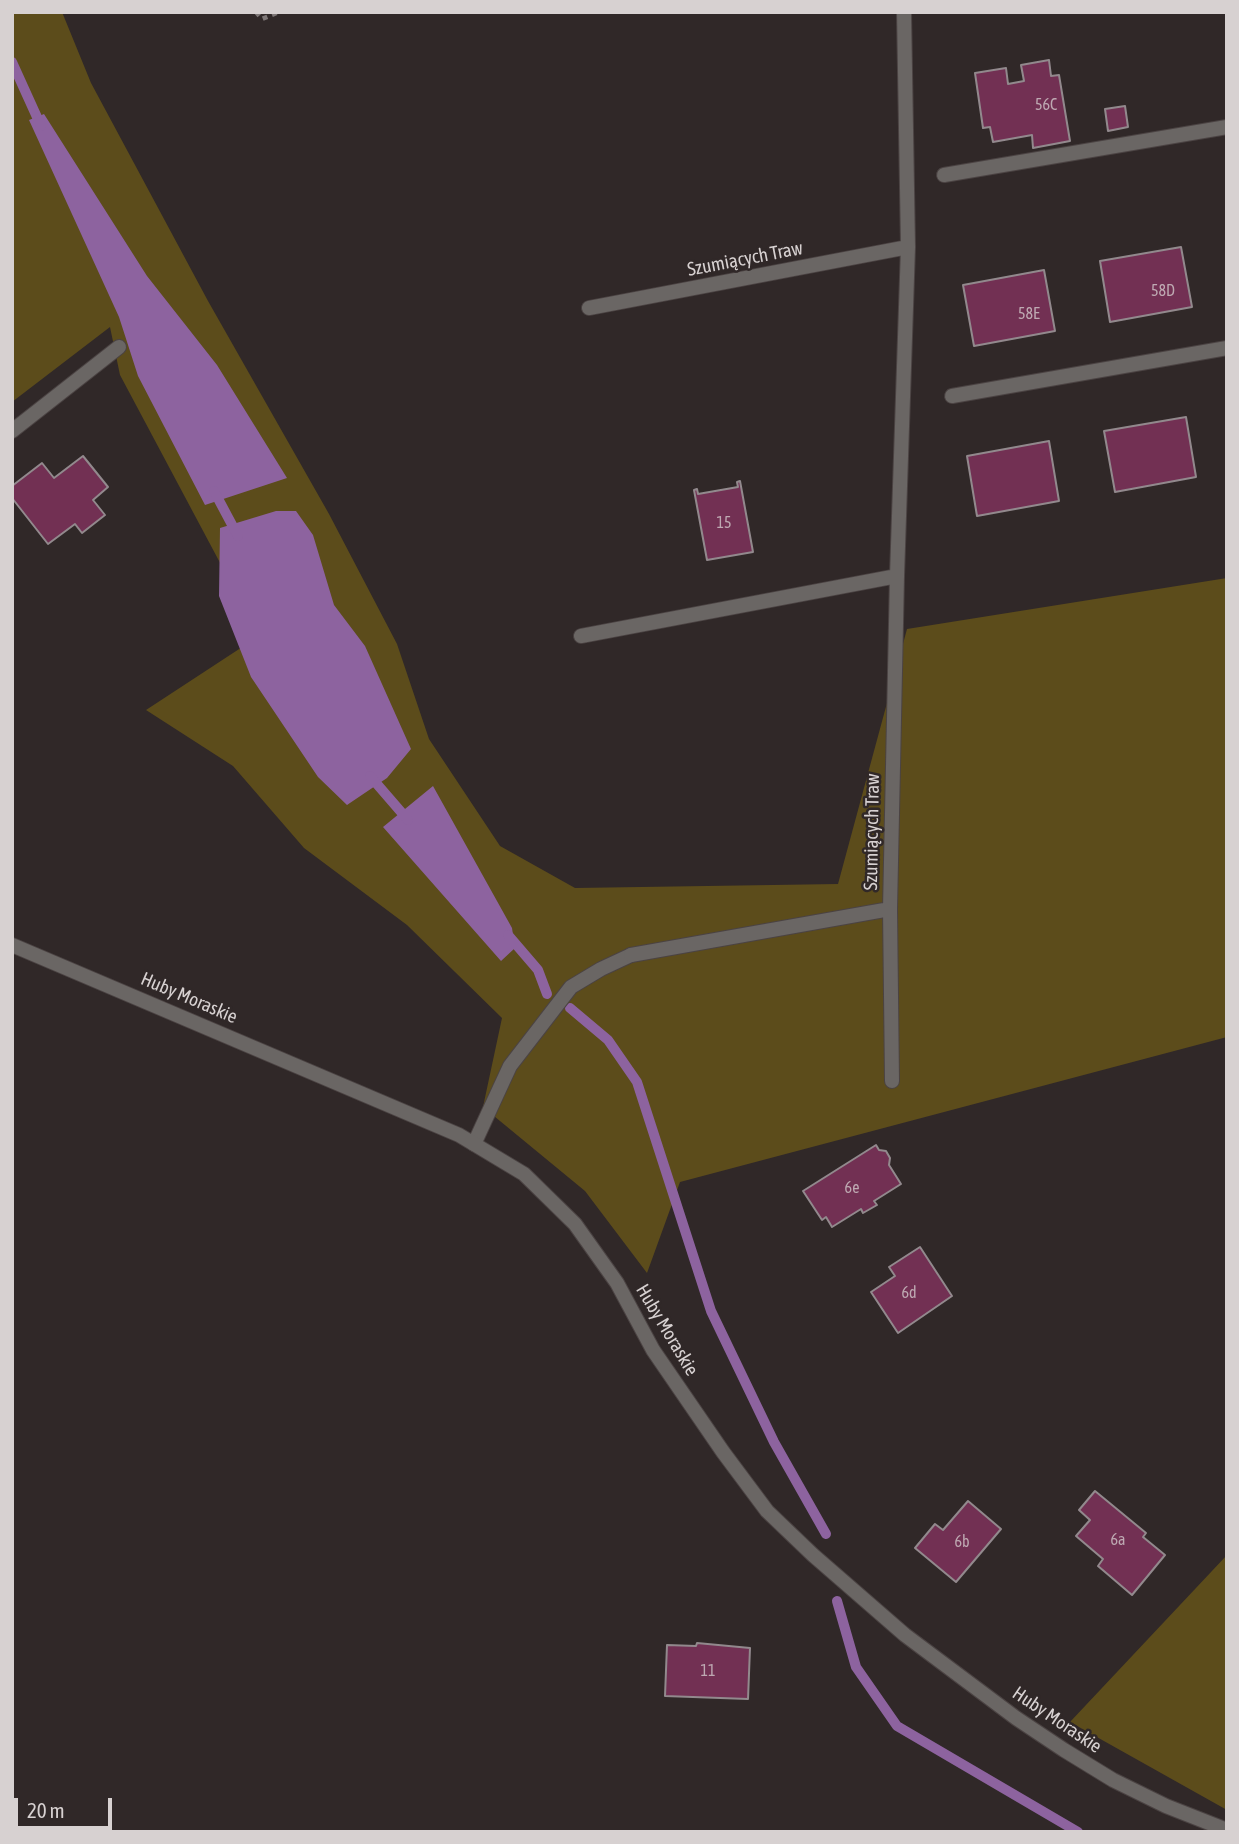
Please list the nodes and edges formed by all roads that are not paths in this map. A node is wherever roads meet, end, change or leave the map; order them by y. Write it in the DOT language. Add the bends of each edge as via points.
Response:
graph roads {
  1 [pos="904,12"];
  2 [pos="1227,127"];
  3 [pos="944,175"];
  4 [pos="908,247"];
  5 [pos="589,308"];
  6 [pos="119,347"];
  7 [pos="1227,348"];
  8 [pos="952,396"];
  9 [pos="12,431"];
  10 [pos="897,576"];
  11 [pos="581,636"];
  12 [pos="890,909"];
  13 [pos="12,945"];
  14 [pos="892,1081"];
  15 [pos="474,1144"];
  16 [pos="1227,1830"];
  1 -- 4 [label="street, Szumiących Traw"];
  2 -- 3 [label="street"];
  4 -- 5 [label="street, Szumiących Traw"];
  4 -- 10 [label="street, Szumiących Traw"];
  6 -- 9 [label="street"];
  7 -- 8 [label="street"];
  10 -- 11 [label="street"];
  10 -- 12 [label="street, Szumiących Traw"];
  12 -- 14 [label="street"];
  12 -- 15 [label="street, Szumiących Traw" via="631,955 601,969 571,987 510,1066"];
  13 -- 15 [label="street, Huby Moraskie"];
  15 -- 16 [label="street, Huby Moraskie" via="524,1174 575,1224 723,1452 767,1511 813,1555 905,1634 1054,1744 1166,1807"];
}
